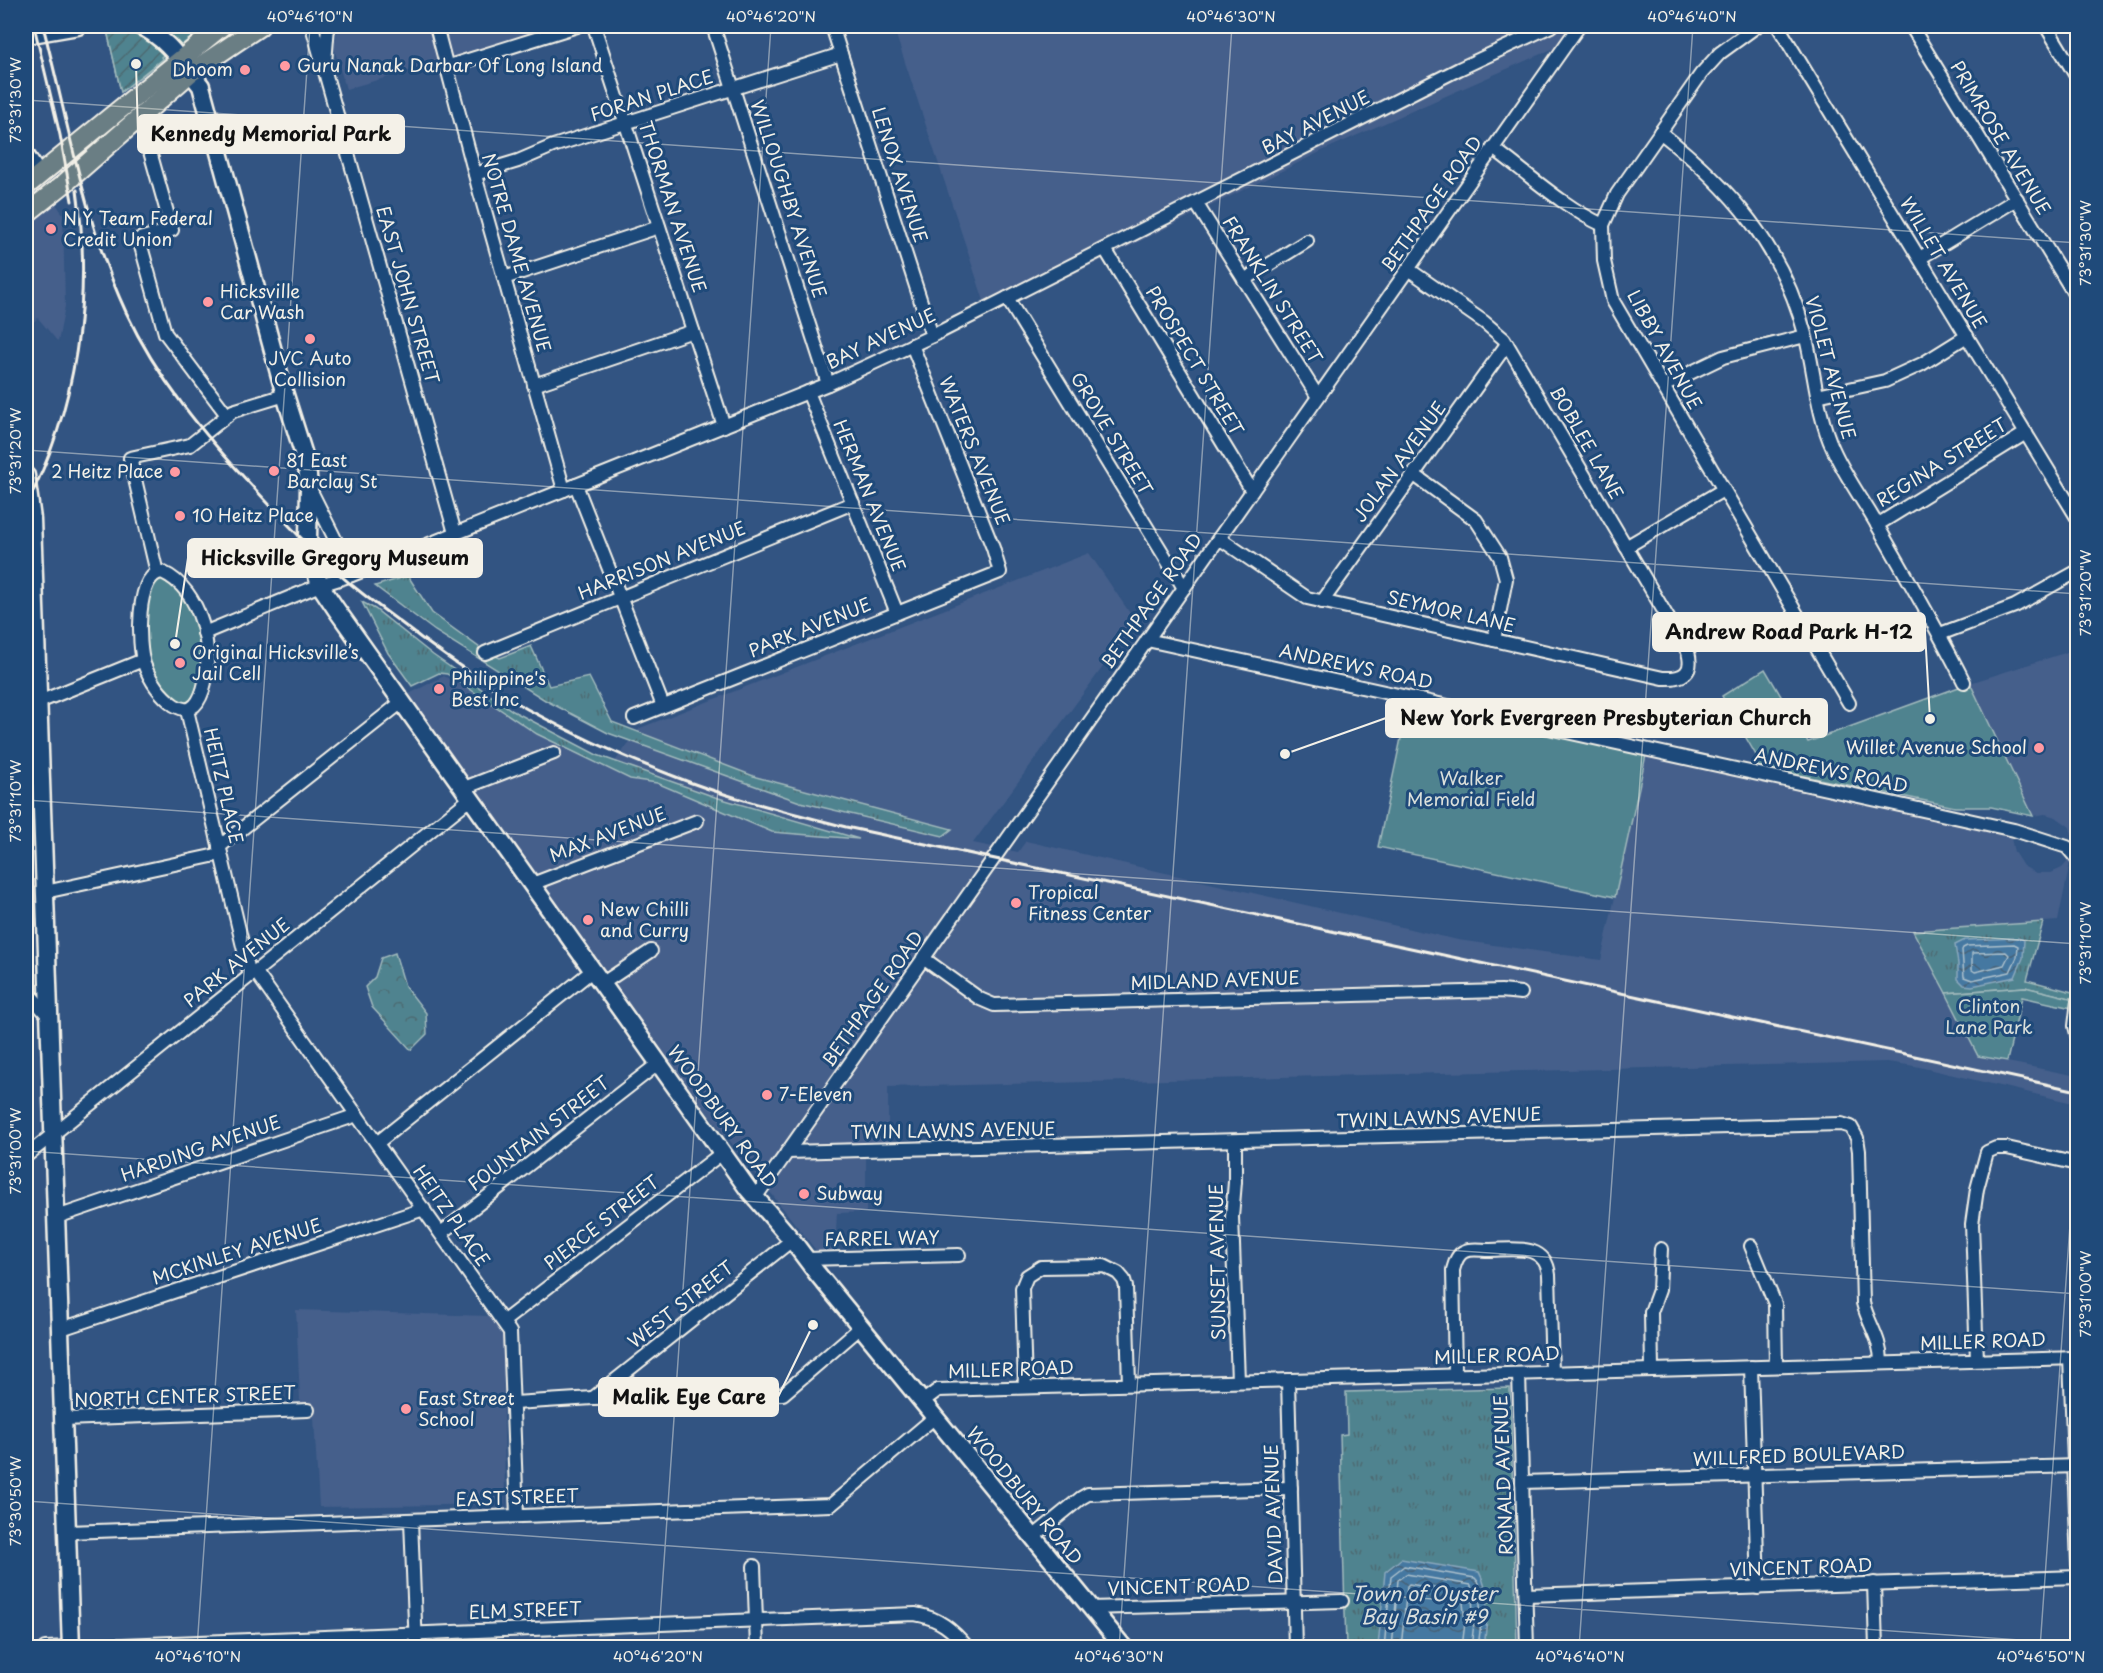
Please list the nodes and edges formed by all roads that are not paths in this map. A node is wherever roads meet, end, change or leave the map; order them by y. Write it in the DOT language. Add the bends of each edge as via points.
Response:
graph roads {
  1 [pos="78,26"];
  2 [pos="140,26"];
  3 [pos="222,26"];
  4 [pos="260,26"];
  5 [pos="312,26"];
  6 [pos="328,26"];
  7 [pos="436,26"];
  8 [pos="577,26"];
  9 [pos="594,26"];
  10 [pos="713,26"];
  11 [pos="832,26"];
  12 [pos="1551,26"];
  13 [pos="1579,26"];
  14 [pos="1757,26"];
  15 [pos="1778,26"];
  16 [pos="1911,26"];
  17 [pos="2050,26"];
  18 [pos="26,35"];
  19 [pos="841,54"];
  20 [pos="186,67"];
  21 [pos="325,67"];
  22 [pos="446,67"];
  23 [pos="2078,79"];
  24 [pos="734,89"];
  25 [pos="140,116"];
  26 [pos="626,123"];
  27 [pos="1660,132"];
  28 [pos="1493,148"];
  29 [pos="26,155"];
  30 [pos="475,174"];
  31 [pos="32,180"];
  32 [pos="2016,199"];
  33 [pos="1196,203"];
  34 [pos="26,214"];
  35 [pos="1603,225"];
  36 [pos="659,227"];
  37 [pos="1307,241"];
  38 [pos="1105,249"];
  39 [pos="1920,258"];
  40 [pos="1408,269"];
  41 [pos="504,278"];
  42 [pos="1244,280"];
  43 [pos="1006,298"];
  44 [pos="2078,300"];
  45 [pos="693,332"];
  46 [pos="932,336"];
  47 [pos="1805,336"];
  48 [pos="1967,336"];
  49 [pos="1507,344"];
  50 [pos="912,345"];
  51 [pos="534,384"];
  52 [pos="828,384"];
  53 [pos="1663,386"];
  54 [pos="808,392"];
  55 [pos="285,395"];
  56 [pos="1817,396"];
  57 [pos="1318,397"];
  58 [pos="227,415"];
  59 [pos="724,426"];
  60 [pos="2026,433"];
  61 [pos="1413,474"];
  62 [pos="26,476"];
  63 [pos="576,485"];
  64 [pos="309,487"];
  65 [pos="564,490"];
  66 [pos="1723,490"];
  67 [pos="1252,491"];
  68 [pos="853,503"];
  69 [pos="2078,519"];
  70 [pos="1877,525"];
  71 [pos="455,534"];
  72 [pos="1219,538"];
  73 [pos="1626,547"];
  74 [pos="370,568"];
  75 [pos="2078,571"];
  76 [pos="1000,572"];
  77 [pos="158,573"];
  78 [pos="320,585"];
  79 [pos="1184,588"];
  80 [pos="620,597"];
  81 [pos="1322,602"];
  82 [pos="897,613"];
  83 [pos="204,633"];
  84 [pos="1940,634"];
  85 [pos="1147,640"];
  86 [pos="1494,640"];
  87 [pos="485,653"];
  88 [pos="143,660"];
  89 [pos="1689,670"];
  90 [pos="1964,682"];
  91 [pos="403,701"];
  92 [pos="39,702"];
  93 [pos="1849,703"];
  94 [pos="663,706"];
  95 [pos="187,710"];
  96 [pos="26,718"];
  97 [pos="634,718"];
  98 [pos="39,732"];
  99 [pos="554,753"];
  100 [pos="468,793"];
  101 [pos="697,821"];
  102 [pos="220,851"];
  103 [pos="2078,860"];
  104 [pos="532,884"];
  105 [pos="45,892"];
  106 [pos="651,951"];
  107 [pos="923,958"];
  108 [pos="252,974"];
  109 [pos="598,977"];
  110 [pos="26,990"];
  111 [pos="1521,993"];
  112 [pos="2078,1001"];
  113 [pos="50,1018"];
  114 [pos="2078,1038"];
  115 [pos="659,1063"];
  116 [pos="357,1115"];
  117 [pos="54,1132"];
  118 [pos="1235,1142"];
  119 [pos="377,1143"];
  120 [pos="787,1152"];
  121 [pos="722,1153"];
  122 [pos="26,1156"];
  123 [pos="2078,1164"];
  124 [pos="755,1198"];
  125 [pos="423,1209"];
  126 [pos="57,1217"];
  127 [pos="441,1233"];
  128 [pos="792,1240"];
  129 [pos="1750,1246"];
  130 [pos="1661,1249"];
  131 [pos="959,1256"];
  132 [pos="806,1259"];
  133 [pos="504,1322"];
  134 [pos="861,1327"];
  135 [pos="61,1329"];
  136 [pos="2074,1358"];
  137 [pos="1977,1360"];
  138 [pos="1881,1363"];
  139 [pos="1776,1366"];
  140 [pos="1751,1367"];
  141 [pos="1652,1369"];
  142 [pos="1552,1372"];
  143 [pos="1519,1374"];
  144 [pos="1455,1375"];
  145 [pos="1288,1380"];
  146 [pos="1238,1381"];
  147 [pos="1128,1384"];
  148 [pos="1025,1387"];
  149 [pos="593,1398"];
  150 [pos="922,1402"];
  151 [pos="514,1403"];
  152 [pos="308,1410"];
  153 [pos="935,1417"];
  154 [pos="63,1419"];
  155 [pos="2075,1466"];
  156 [pos="1754,1475"];
  157 [pos="1522,1482"];
  158 [pos="1291,1488"];
  159 [pos="517,1516"];
  160 [pos="411,1520"];
  161 [pos="68,1532"];
  162 [pos="1033,1537"];
  163 [pos="2078,1565"];
  164 [pos="754,1566"];
  165 [pos="2078,1577"];
  166 [pos="1874,1583"];
  167 [pos="1758,1588"];
  168 [pos="1526,1595"];
  169 [pos="1342,1601"];
  170 [pos="1294,1602"];
  171 [pos="1090,1608"];
  172 [pos="756,1621"];
  173 [pos="416,1633"];
  174 [pos="45,1647"];
  175 [pos="71,1647"];
  176 [pos="416,1647"];
  177 [pos="757,1647"];
  178 [pos="968,1647"];
  179 [pos="1123,1647"];
  180 [pos="1295,1647"];
  181 [pos="1527,1647"];
  182 [pos="1876,1647"];
  1 -- 18 [label="main road"];
  2 -- 20 [label="main road, WOODBURY ROAD" via="151,30"];
  3 -- 20 [label="main road"];
  4 -- 20 [label="main road"];
  5 -- 21 [label="street, EAST JOHN STREET"];
  6 -- 21 [label="street, EAST JOHN STREET"];
  7 -- 22 [label="street, NOTRE DAME AVENUE"];
  8 -- 22 [label="street"];
  9 -- 26 [label="street, THORMAN AVENUE"];
  10 -- 24 [label="street, WILLOUGHBY AVENUE"];
  11 -- 19 [label="street, LENOX AVENUE"];
  12 -- 33 [label="street, BAY AVENUE"];
  13 -- 28 [label="street, BETHPAGE ROAD"];
  14 -- 27 [label="street, LIBBY AVENUE" via="1713,60"];
  15 -- 39 [label="street, WILLET AVENUE"];
  16 -- 32 [label="street, PRIMROSE AVENUE"];
  17 -- 23 [label="street"];
  19 -- 24 [label="street, FORAN PLACE"];
  19 -- 46 [label="street, LENOX AVENUE"];
  20 -- 25 [label="main road"];
  20 -- 31 [label="main road"];
  20 -- 55 [label="main road, WOODBURY ROAD" via="201,86"];
  21 -- 71 [label="street, EAST JOHN STREET"];
  22 -- 30 [label="street, NOTRE DAME AVENUE"];
  24 -- 26 [label="street, FORAN PLACE"];
  24 -- 52 [label="street, WILLOUGHBY AVENUE"];
  25 -- 34 [label="main road"];
  25 -- 58 [label="street" via="172,230 139,239 165,333"];
  26 -- 30 [label="street, FORAN PLACE"];
  26 -- 36 [label="street, THORMAN AVENUE"];
  27 -- 35 [label="street, LIBBY AVENUE" via="1617,194"];
  27 -- 47 [label="street, VIOLET AVENUE" via="1713,177 1759,230 1784,276"];
  28 -- 35 [label="street" via="1573,208"];
  28 -- 40 [label="street, BETHPAGE ROAD"];
  29 -- 31 [label="street"];
  30 -- 41 [label="street, NOTRE DAME AVENUE"];
  32 -- 39 [label="street"];
  32 -- 44 [label="street, PRIMROSE AVENUE"];
  33 -- 38 [label="street, BAY AVENUE"];
  33 -- 42 [label="street, FRANKLIN STREET"];
  35 -- 53 [label="street, LIBBY AVENUE" via="1604,261 1613,301"];
  36 -- 41 [label="street"];
  36 -- 45 [label="street, THORMAN AVENUE"];
  37 -- 42 [label="street"];
  38 -- 43 [label="street, BAY AVENUE"];
  38 -- 67 [label="street, PROSPECT STREET"];
  39 -- 48 [label="street, WILLET AVENUE"];
  40 -- 49 [label="street, BOBLEE LANE" via="1484,322"];
  40 -- 57 [label="street, BETHPAGE ROAD"];
  41 -- 51 [label="street, NOTRE DAME AVENUE"];
  42 -- 57 [label="street, FRANKLIN STREET"];
  43 -- 46 [label="street, BAY AVENUE"];
  43 -- 79 [label="street, GROVE STREET"];
  45 -- 51 [label="street"];
  45 -- 59 [label="street, THORMAN AVENUE"];
  46 -- 50 [label="street, BAY AVENUE"];
  47 -- 53 [label="street" via="1724,357"];
  47 -- 56 [label="street, VIOLET AVENUE"];
  48 -- 56 [label="street" via="1896,377"];
  48 -- 60 [label="street, WILLET AVENUE"];
  49 -- 61 [label="street, JOLAN AVENUE"];
  49 -- 73 [label="street, BOBLEE LANE"];
  50 -- 52 [label="street, BAY AVENUE"];
  50 -- 76 [label="street, WATERS AVENUE"];
  51 -- 65 [label="street, NOTRE DAME AVENUE"];
  52 -- 54 [label="street, BAY AVENUE"];
  53 -- 66 [label="street, LIBBY AVENUE"];
  54 -- 59 [label="street, BAY AVENUE"];
  54 -- 68 [label="street, HERMAN AVENUE"];
  55 -- 58 [label="street"];
  55 -- 64 [label="main road, WOODBURY ROAD" via="307,465"];
  56 -- 70 [label="street, VIOLET AVENUE" via="1833,450"];
  57 -- 67 [label="street, BETHPAGE ROAD"];
  58 -- 77 [label="street" via="190,445 130,458"];
  59 -- 63 [label="street, BAY AVENUE"];
  60 -- 69 [label="street, WILLET AVENUE"];
  60 -- 70 [label="street, REGINA STREET"];
  61 -- 81 [label="street, JOLAN AVENUE"];
  61 -- 86 [label="street" via="1476,520 1500,557 1506,579"];
  62 -- 92 [label="main road" via="32,519"];
  63 -- 65 [label="street, BAY AVENUE"];
  63 -- 80 [label="street"];
  64 -- 74 [label="street" via="340,549 350,560"];
  64 -- 78 [label="main road, WOODBURY ROAD" via="308,539"];
  65 -- 71 [label="street, BAY AVENUE"];
  66 -- 73 [label="street"];
  66 -- 93 [label="street, LIBBY AVENUE"];
  67 -- 72 [label="street, BETHPAGE ROAD"];
  68 -- 80 [label="street, HARRISON AVENUE"];
  68 -- 82 [label="street, HERMAN AVENUE"];
  70 -- 84 [label="street, VIOLET AVENUE"];
  71 -- 74 [label="street, BAY AVENUE"];
  72 -- 79 [label="street, BETHPAGE ROAD"];
  72 -- 81 [label="street, SEYMOR LANE" via="1306,598"];
  73 -- 89 [label="street, BOBLEE LANE" via="1688,652"];
  74 -- 78 [label="street, BAY AVENUE"];
  75 -- 84 [label="street" via="2015,606"];
  76 -- 82 [label="street, PARK AVENUE"];
  77 -- 83 [label="street, HEITZ PLACE" via="169,575 182,587 194,604"];
  77 -- 88 [label="street, HEITZ PLACE" via="143,595"];
  78 -- 83 [label="street, BAY AVENUE"];
  78 -- 91 [label="main road, WOODBURY ROAD"];
  79 -- 85 [label="street, BETHPAGE ROAD"];
  80 -- 87 [label="street, HARRISON AVENUE"];
  80 -- 94 [label="street"];
  81 -- 86 [label="street, SEYMOR LANE"];
  82 -- 94 [label="street, PARK AVENUE"];
  83 -- 95 [label="street, HEITZ PLACE" via="206,680 197,703"];
  84 -- 90 [label="street, VIOLET AVENUE"];
  85 -- 103 [label="street, ANDREWS ROAD" via="2014,830 2067,847"];
  85 -- 107 [label="street, BETHPAGE ROAD"];
  86 -- 89 [label="street, SEYMOR LANE" via="1663,678 1681,677"];
  88 -- 92 [label="street"];
  88 -- 95 [label="street, HEITZ PLACE" via="160,693"];
  91 -- 100 [label="main road, WOODBURY ROAD"];
  91 -- 102 [label="street"];
  92 -- 98 [label="main road"];
  94 -- 97 [label="street, PARK AVENUE"];
  95 -- 102 [label="street, HEITZ PLACE"];
  96 -- 98 [label="street"];
  98 -- 105 [label="main road"];
  99 -- 100 [label="street, PARK AVENUE"];
  100 -- 104 [label="main road, WOODBURY ROAD"];
  100 -- 108 [label="street, PARK AVENUE"];
  101 -- 104 [label="street, MAX AVENUE"];
  102 -- 105 [label="street"];
  102 -- 108 [label="street, HEITZ PLACE"];
  104 -- 109 [label="main road, WOODBURY ROAD"];
  105 -- 113 [label="main road"];
  106 -- 109 [label="street"];
  107 -- 111 [label="street, MIDLAND AVENUE" via="994,1005"];
  107 -- 120 [label="street, BETHPAGE ROAD"];
  108 -- 116 [label="street, HEITZ PLACE"];
  108 -- 117 [label="street, PARK AVENUE"];
  109 -- 115 [label="main road, WOODBURY ROAD"];
  109 -- 119 [label="street"];
  110 -- 113 [label="street"];
  112 -- 114 [label="street"];
  113 -- 117 [label="main road"];
  115 -- 121 [label="main road, WOODBURY ROAD"];
  115 -- 127 [label="street, FOUNTAIN STREET"];
  116 -- 119 [label="street, HEITZ PLACE"];
  116 -- 126 [label="street, HARDING AVENUE"];
  117 -- 122 [label="street, PARK AVENUE"];
  117 -- 126 [label="main road"];
  118 -- 120 [label="street, TWIN LAWNS AVENUE"];
  118 -- 138 [label="street, TWIN LAWNS AVENUE" via="1841,1124 1851,1127 1859,1151 1863,1303 1879,1339"];
  118 -- 146 [label="street, SUNSET AVENUE" via="1232,1217"];
  119 -- 125 [label="street, HEITZ PLACE"];
  120 -- 124 [label="street, BETHPAGE ROAD"];
  121 -- 124 [label="main road, WOODBURY ROAD"];
  121 -- 133 [label="street, PIERCE STREET"];
  123 -- 137 [label="street" via="2007,1148 1987,1152 1972,1224"];
  124 -- 128 [label="main road, WOODBURY ROAD"];
  125 -- 127 [label="street, HEITZ PLACE"];
  125 -- 135 [label="street, MCKINLEY AVENUE"];
  126 -- 135 [label="main road"];
  127 -- 133 [label="street, HEITZ PLACE"];
  128 -- 132 [label="main road, WOODBURY ROAD"];
  128 -- 149 [label="street, WEST STREET"];
  129 -- 139 [label="street" via="1775,1304"];
  130 -- 141 [label="street" via="1659,1290 1651,1312"];
  131 -- 132 [label="street, FARREL WAY"];
  132 -- 134 [label="main road, WOODBURY ROAD"];
  133 -- 151 [label="street, HEITZ PLACE" via="510,1332"];
  134 -- 149 [label="street" via="783,1394"];
  134 -- 150 [label="main road, WOODBURY ROAD"];
  135 -- 154 [label="main road"];
  136 -- 137 [label="street, MILLER ROAD"];
  136 -- 155 [label="street"];
  137 -- 138 [label="street, MILLER ROAD"];
  138 -- 139 [label="street, MILLER ROAD"];
  139 -- 140 [label="street, MILLER ROAD"];
  140 -- 141 [label="street, MILLER ROAD"];
  140 -- 156 [label="street"];
  141 -- 142 [label="street, MILLER ROAD"];
  142 -- 143 [label="street, MILLER ROAD"];
  142 -- 144 [label="street" via="1550,1275 1546,1262 1527,1249 1476,1250 1465,1251 1456,1258 1453,1270"];
  143 -- 144 [label="street, MILLER ROAD"];
  143 -- 157 [label="street, RONALD AVENUE"];
  144 -- 145 [label="street, MILLER ROAD"];
  145 -- 146 [label="street, MILLER ROAD"];
  145 -- 158 [label="street, DAVID AVENUE"];
  146 -- 147 [label="street, MILLER ROAD"];
  147 -- 148 [label="street, MILLER ROAD"];
  147 -- 148 [label="street" via="1124,1280 1104,1266 1063,1266 1035,1269 1022,1288"];
  148 -- 150 [label="street, MILLER ROAD" via="938,1390"];
  149 -- 151 [label="street"];
  150 -- 153 [label="main road, WOODBURY ROAD"];
  151 -- 159 [label="street, HEITZ PLACE"];
  152 -- 154 [label="street, NORTH CENTER STREET"];
  153 -- 159 [label="street, EAST STREET" via="831,1505"];
  153 -- 162 [label="main road, WOODBURY ROAD"];
  154 -- 161 [label="main road"];
  155 -- 156 [label="street, WILLFRED BOULEVARD"];
  155 -- 163 [label="street"];
  156 -- 157 [label="street, WILLFRED BOULEVARD"];
  156 -- 167 [label="street"];
  157 -- 168 [label="street, RONALD AVENUE"];
  158 -- 162 [label="street" via="1088,1494"];
  158 -- 170 [label="street, DAVID AVENUE"];
  159 -- 160 [label="street, EAST STREET"];
  160 -- 161 [label="street, EAST STREET"];
  160 -- 173 [label="street"];
  161 -- 175 [label="main road"];
  162 -- 171 [label="main road, WOODBURY ROAD"];
  164 -- 172 [label="street"];
  165 -- 166 [label="street, VINCENT ROAD"];
  166 -- 167 [label="street, VINCENT ROAD"];
  166 -- 182 [label="street"];
  167 -- 168 [label="street, VINCENT ROAD"];
  168 -- 181 [label="street, RONALD AVENUE"];
  169 -- 170 [label="street, VINCENT ROAD"];
  170 -- 171 [label="street, VINCENT ROAD"];
  170 -- 180 [label="street, DAVID AVENUE"];
  171 -- 179 [label="main road, WOODBURY ROAD"];
  172 -- 173 [label="street, ELM STREET"];
  172 -- 177 [label="street"];
  172 -- 178 [label="street, ELM STREET" via="915,1614 940,1621"];
  173 -- 175 [label="street, ELM STREET"];
  173 -- 176 [label="street"];
  174 -- 175 [label="street, ELM STREET"];
}
